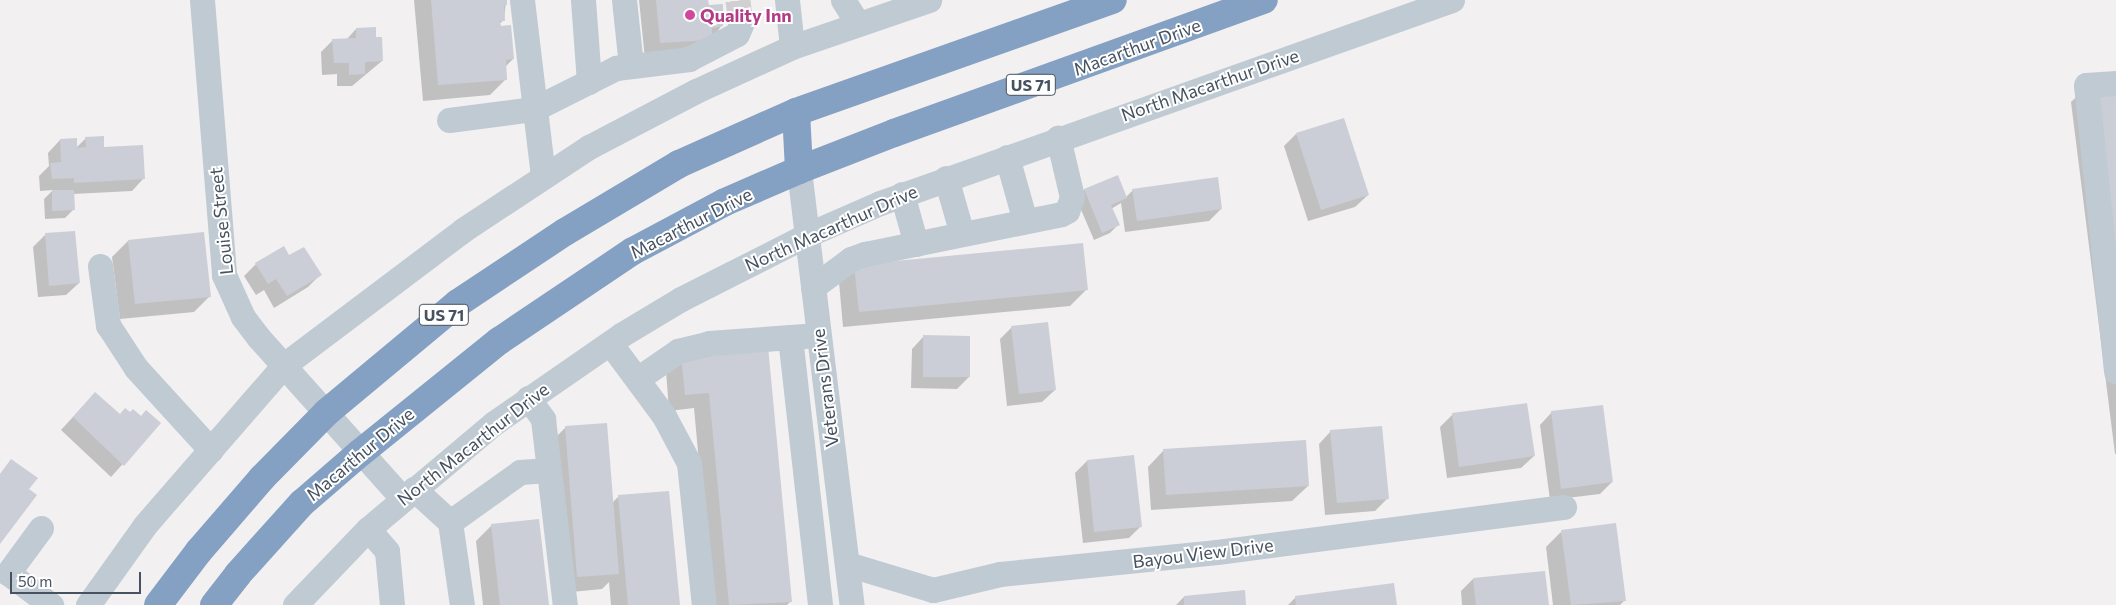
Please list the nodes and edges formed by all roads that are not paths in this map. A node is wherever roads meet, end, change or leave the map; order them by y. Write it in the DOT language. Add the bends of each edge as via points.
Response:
graph roads {
  1 [pos="202,0"];
  2 [pos="522,0"];
  3 [pos="583,0"];
  4 [pos="624,0"];
  5 [pos="787,0"];
  6 [pos="843,0"];
  7 [pos="929,0"];
  8 [pos="1113,0"];
  9 [pos="1264,0"];
  10 [pos="1452,0"];
  11 [pos="858,24"];
  12 [pos="792,47"];
  13 [pos="631,66"];
  14 [pos="738,72"];
  15 [pos="589,82"];
  16 [pos="2116,83"];
  17 [pos="534,109"];
  18 [pos="796,112"];
  19 [pos="449,120"];
  20 [pos="1058,138"];
  21 [pos="1006,156"];
  22 [pos="799,170"];
  23 [pos="543,177"];
  24 [pos="946,178"];
  25 [pos="902,194"];
  26 [pos="853,214"];
  27 [pos="1025,221"];
  28 [pos="962,234"];
  29 [pos="807,235"];
  30 [pos="916,244"];
  31 [pos="865,254"];
  32 [pos="100,266"];
  33 [pos="813,287"];
  34 [pos="818,335"];
  35 [pos="790,337"];
  36 [pos="610,343"];
  37 [pos="284,365"];
  38 [pos="2116,371"];
  39 [pos="637,378"];
  40 [pos="528,398"];
  41 [pos="328,412"];
  42 [pos="211,450"];
  43 [pos="360,452"];
  44 [pos="834,456"];
  45 [pos="804,460"];
  46 [pos="548,470"];
  47 [pos="409,494"];
  48 [pos="1564,507"];
  49 [pos="450,522"];
  50 [pos="41,528"];
  51 [pos="368,528"];
  52 [pos="847,564"];
  53 [pos="300,603"];
  54 [pos="51,605"];
  55 [pos="88,605"];
  56 [pos="158,605"];
  57 [pos="214,605"];
  58 [pos="392,605"];
  59 [pos="462,605"];
  60 [pos="565,605"];
  61 [pos="704,605"];
  62 [pos="820,605"];
  63 [pos="852,605"];
  1 -- 37 [label="street, Louise Street" via="224,275 243,316"];
  2 -- 17 [label="street"];
  3 -- 15 [label="street"];
  4 -- 13 [label="street"];
  5 -- 12 [label="street"];
  6 -- 11 [label="street"];
  7 -- 11 [label="street"];
  8 -- 18 [label="highway, US 71"];
  9 -- 22 [label="highway, Macarthur Drive / US 71"];
  10 -- 20 [label="street, North Macarthur Drive"];
  11 -- 12 [label="street"];
  12 -- 14 [label="street"];
  13 -- 14 [label="street" via="689,59 733,33"];
  13 -- 15 [label="street" via="616,68"];
  14 -- 23 [label="street" via="589,147"];
  15 -- 17 [label="street"];
  16 -- 38 [label="street" via="2086,85"];
  17 -- 19 [label="street"];
  17 -- 23 [label="street"];
  18 -- 22 [label="highway"];
  18 -- 41 [label="highway, US 71" via="679,164 565,232 458,304"];
  20 -- 21 [label="street, North Macarthur Drive"];
  20 -- 27 [label="street" via="1071,189 1071,204 1061,214"];
  21 -- 24 [label="street, North Macarthur Drive"];
  21 -- 27 [label="street"];
  22 -- 29 [label="street, Veterans Drive"];
  22 -- 43 [label="highway, Macarthur Drive / US 71" via="726,202 650,242 563,295 499,341"];
  23 -- 37 [label="street" via="463,230"];
  24 -- 25 [label="street, North Macarthur Drive"];
  24 -- 28 [label="street"];
  25 -- 26 [label="street, North Macarthur Drive"];
  25 -- 30 [label="street"];
  26 -- 29 [label="street, North Macarthur Drive"];
  26 -- 31 [label="street"];
  27 -- 28 [label="street"];
  28 -- 30 [label="street"];
  29 -- 33 [label="street, Veterans Drive"];
  29 -- 36 [label="street, North Macarthur Drive" via="681,300"];
  30 -- 31 [label="street"];
  31 -- 33 [label="street"];
  32 -- 42 [label="street" via="108,325 136,368"];
  33 -- 34 [label="street, Veterans Drive"];
  34 -- 35 [label="street"];
  34 -- 44 [label="street, Veterans Drive"];
  35 -- 39 [label="street" via="709,343 678,351"];
  35 -- 45 [label="street"];
  36 -- 39 [label="street"];
  36 -- 40 [label="street, North Macarthur Drive"];
  37 -- 41 [label="street, Louise Street"];
  37 -- 42 [label="street"];
  39 -- 61 [label="street" via="664,416 689,463"];
  40 -- 46 [label="street" via="543,419"];
  40 -- 47 [label="street, North Macarthur Drive"];
  41 -- 43 [label="street, Louise Street"];
  41 -- 56 [label="highway, US 71" via="262,478"];
  42 -- 55 [label="street" via="145,525"];
  43 -- 47 [label="street, Louise Street"];
  43 -- 57 [label="highway, Macarthur Drive / US 71" via="302,503"];
  44 -- 45 [label="street"];
  44 -- 52 [label="street, Veterans Drive"];
  45 -- 62 [label="street"];
  46 -- 49 [label="street" via="520,472"];
  46 -- 60 [label="street"];
  47 -- 49 [label="street, Louise Street"];
  47 -- 51 [label="street, North Macarthur Drive"];
  48 -- 52 [label="street, Bayou View Drive" via="1217,552 1000,574 933,590"];
  49 -- 59 [label="street"];
  50 -- 54 [label="street" via="8,573"];
  51 -- 53 [label="street, North Macarthur Drive"];
  51 -- 58 [label="street" via="387,551"];
  52 -- 63 [label="street, Veterans Drive"];
}
